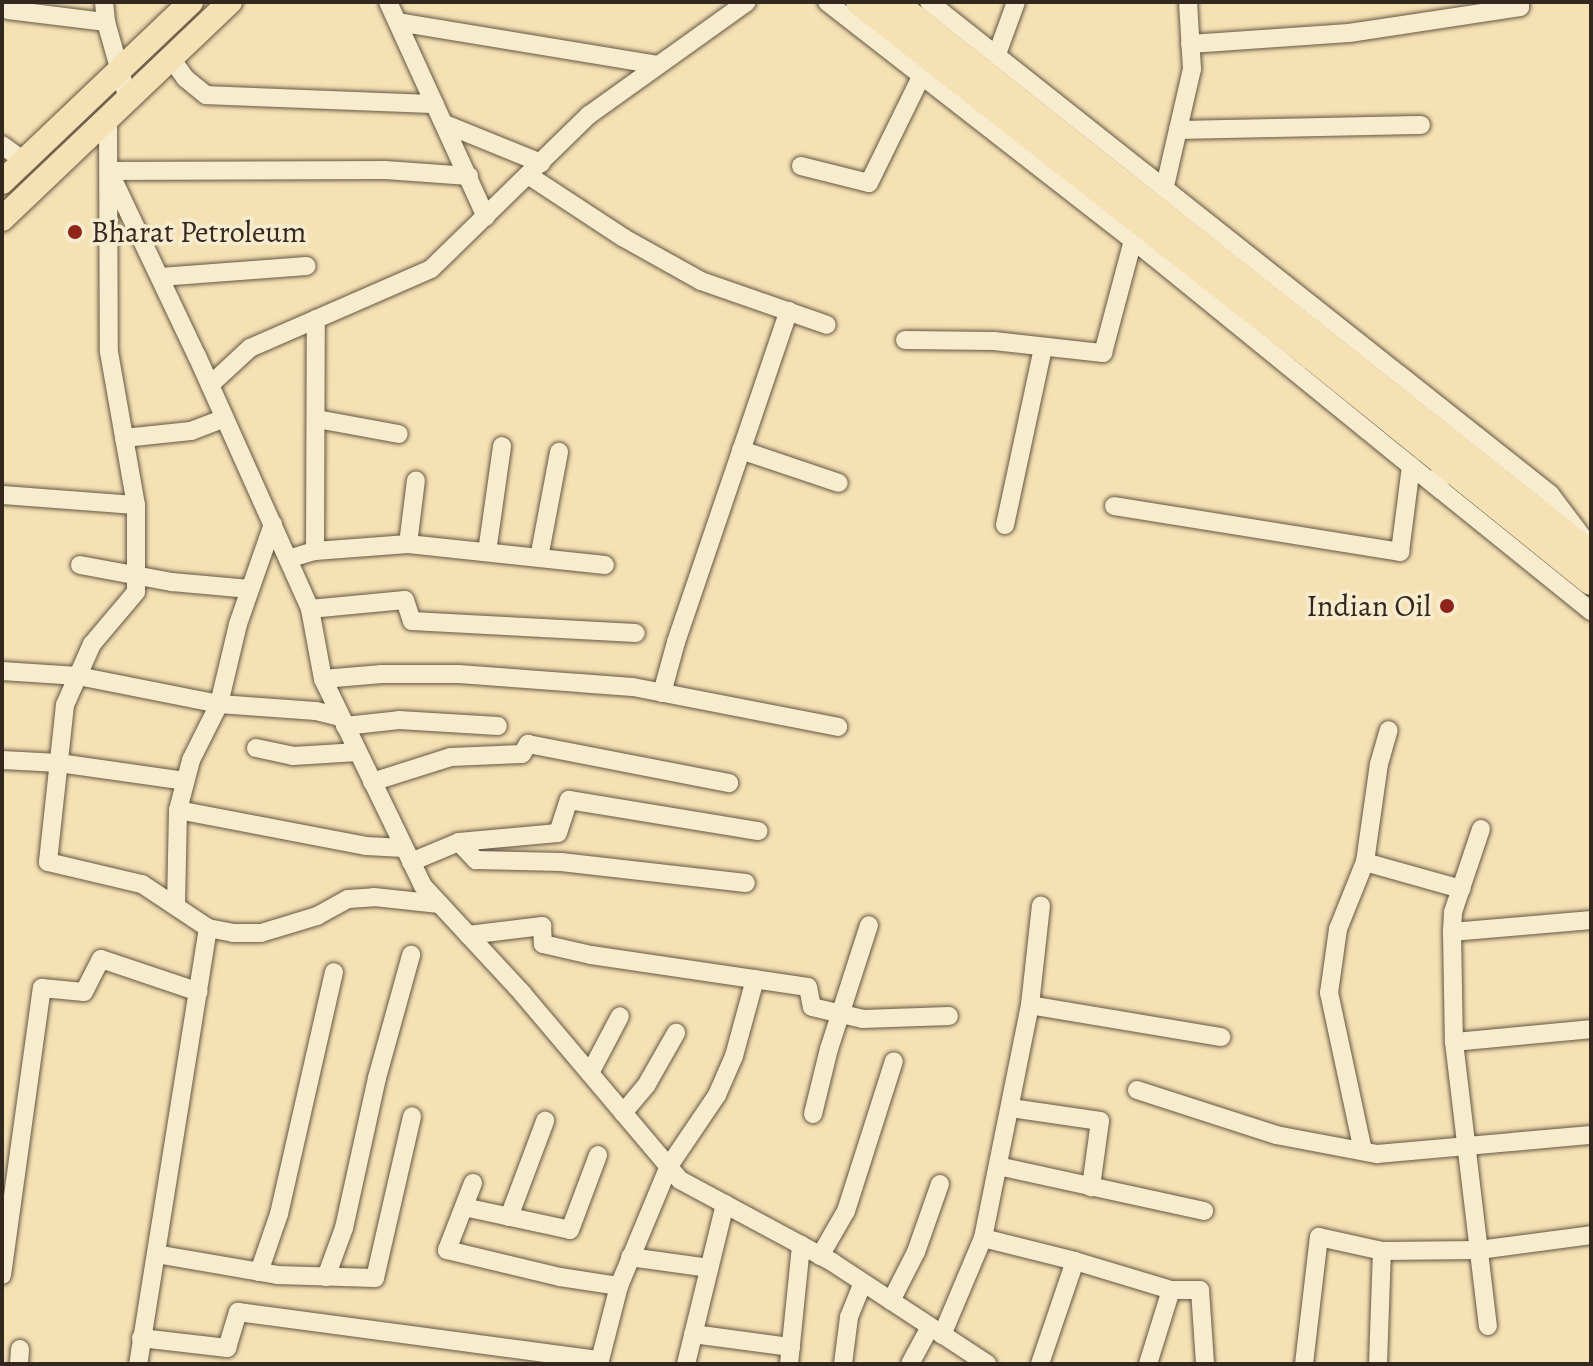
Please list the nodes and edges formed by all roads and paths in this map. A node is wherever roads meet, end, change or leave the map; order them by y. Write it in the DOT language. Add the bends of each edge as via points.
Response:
graph roads {
  1 [pos="104,2"];
  2 [pos="191,2"];
  3 [pos="230,2"];
  4 [pos="388,2"];
  5 [pos="747,2"];
  6 [pos="827,2"];
  7 [pos="859,2"];
  8 [pos="894,2"];
  9 [pos="1016,2"];
  10 [pos="1188,2"];
  11 [pos="1520,2"];
  12 [pos="938,5"];
  13 [pos="8,10"];
  14 [pos="106,22"];
  15 [pos="398,22"];
  16 [pos="1190,44"];
  17 [pos="997,54"];
  18 [pos="170,57"];
  19 [pos="657,65"];
  20 [pos="119,68"];
  21 [pos="922,75"];
  22 [pos="128,99"];
  23 [pos="435,104"];
  24 [pos="108,119"];
  25 [pos="445,124"];
  26 [pos="1421,125"];
  27 [pos="1178,130"];
  28 [pos="2,145"];
  29 [pos="24,161"];
  30 [pos="801,166"];
  31 [pos="535,169"];
  32 [pos="109,171"];
  33 [pos="469,176"];
  34 [pos="2,182"];
  35 [pos="1165,186"];
  36 [pos="486,217"];
  37 [pos="2,219"];
  38 [pos="1133,240"];
  39 [pos="307,266"];
  40 [pos="160,277"];
  41 [pos="789,311"];
  42 [pos="316,319"];
  43 [pos="827,325"];
  44 [pos="905,340"];
  45 [pos="1043,347"];
  46 [pos="210,385"];
  47 [pos="225,418"];
  48 [pos="317,419"];
  49 [pos="399,434"];
  50 [pos="124,438"];
  51 [pos="502,446"];
  52 [pos="741,450"];
  53 [pos="559,452"];
  54 [pos="1418,460"];
  55 [pos="416,480"];
  56 [pos="839,483"];
  57 [pos="1452,484"];
  58 [pos="2,495"];
  59 [pos="1543,502"];
  60 [pos="136,505"];
  61 [pos="1114,506"];
  62 [pos="273,524"];
  63 [pos="1005,525"];
  64 [pos="1586,531"];
  65 [pos="408,544"];
  66 [pos="315,551"];
  67 [pos="487,552"];
  68 [pos="1591,552"];
  69 [pos="539,558"];
  70 [pos="288,559"];
  71 [pos="80,565"];
  72 [pos="605,565"];
  73 [pos="136,576"];
  74 [pos="1591,582"];
  75 [pos="250,589"];
  76 [pos="310,609"];
  77 [pos="1591,611"];
  78 [pos="636,633"];
  79 [pos="2,671"];
  80 [pos="78,676"];
  81 [pos="323,679"];
  82 [pos="662,693"];
  83 [pos="219,704"];
  84 [pos="343,721"];
  85 [pos="498,726"];
  86 [pos="838,727"];
  87 [pos="1389,730"];
  88 [pos="256,748"];
  89 [pos="358,752"];
  90 [pos="2,760"];
  91 [pos="59,763"];
  92 [pos="185,781"];
  93 [pos="372,782"];
  94 [pos="729,783"];
  95 [pos="178,810"];
  96 [pos="1481,829"];
  97 [pos="758,831"];
  98 [pos="459,842"];
  99 [pos="408,855"];
  100 [pos="1365,862"];
  101 [pos="746,883"];
  102 [pos="1461,889"];
  103 [pos="440,904"];
  104 [pos="176,906"];
  105 [pos="1041,906"];
  106 [pos="1591,920"];
  107 [pos="869,925"];
  108 [pos="208,928"];
  109 [pos="1452,932"];
  110 [pos="468,935"];
  111 [pos="411,955"];
  112 [pos="334,972"];
  113 [pos="755,979"];
  114 [pos="199,992"];
  115 [pos="1030,1005"];
  116 [pos="843,1014"];
  117 [pos="620,1016"];
  118 [pos="949,1016"];
  119 [pos="1591,1029"];
  120 [pos="676,1033"];
  121 [pos="1221,1037"];
  122 [pos="1454,1042"];
  123 [pos="894,1061"];
  124 [pos="590,1073"];
  125 [pos="1137,1090"];
  126 [pos="1011,1108"];
  127 [pos="623,1113"];
  128 [pos="813,1114"];
  129 [pos="412,1116"];
  130 [pos="545,1121"];
  131 [pos="1591,1135"];
  132 [pos="1467,1147"];
  133 [pos="1363,1151"];
  134 [pos="598,1155"];
  135 [pos="669,1166"];
  136 [pos="998,1166"];
  137 [pos="473,1183"];
  138 [pos="940,1184"];
  139 [pos="1091,1187"];
  140 [pos="725,1204"];
  141 [pos="464,1207"];
  142 [pos="1204,1211"];
  143 [pos="509,1217"];
  144 [pos="1591,1235"];
  145 [pos="983,1238"];
  146 [pos="801,1245"];
  147 [pos="1479,1250"];
  148 [pos="1382,1251"];
  149 [pos="156,1254"];
  150 [pos="820,1256"];
  151 [pos="630,1257"];
  152 [pos="1075,1261"];
  153 [pos="709,1268"];
  154 [pos="259,1272"];
  155 [pos="2,1275"];
  156 [pos="326,1277"];
  157 [pos="863,1283"];
  158 [pos="619,1286"];
  159 [pos="1171,1290"];
  160 [pos="891,1301"];
  161 [pos="1488,1326"];
  162 [pos="936,1331"];
  163 [pos="693,1334"];
  164 [pos="141,1338"];
  165 [pos="790,1355"];
  166 [pos="600,1362"];
  167 [pos="138,1364"];
  168 [pos="686,1364"];
  169 [pos="843,1364"];
  170 [pos="910,1364"];
  171 [pos="987,1364"];
  172 [pos="1040,1364"];
  173 [pos="1148,1364"];
  174 [pos="1205,1364"];
  175 [pos="1304,1364"];
  176 [pos="1378,1364"];
  1 -- 14 [label="street"];
  2 -- 20 [label="main road"];
  3 -- 18 [label="main road"];
  4 -- 15 [label="street"];
  5 -- 19 [label="street"];
  6 -- 21 [label="street"];
  7 -- 54 [label="highway"];
  8 -- 59 [label="highway"];
  9 -- 17 [label="street"];
  10 -- 16 [label="street"];
  11 -- 16 [label="street" via="1520,7 1349,33"];
  12 -- 17 [label="street"];
  13 -- 14 [label="street"];
  14 -- 20 [label="street"];
  15 -- 19 [label="street"];
  15 -- 23 [label="street"];
  16 -- 27 [label="street" via="1192,69"];
  17 -- 35 [label="street"];
  18 -- 22 [label="main road"];
  18 -- 23 [label="street" via="206,95"];
  19 -- 31 [label="street" via="589,115"];
  20 -- 22 [label="street"];
  20 -- 29 [label="main road"];
  21 -- 30 [label="street" via="869,183"];
  21 -- 38 [label="street"];
  22 -- 24 [label="main road"];
  23 -- 25 [label="street"];
  24 -- 32 [label="street"];
  24 -- 37 [label="main road"];
  25 -- 31 [label="street"];
  25 -- 33 [label="street"];
  26 -- 27 [label="street"];
  27 -- 35 [label="street"];
  28 -- 29 [label="street"];
  29 -- 34 [label="main road"];
  31 -- 36 [label="street"];
  31 -- 41 [label="street" via="624,238 701,281"];
  32 -- 33 [label="street" via="385,170"];
  32 -- 40 [label="street"];
  32 -- 50 [label="street" via="109,352"];
  33 -- 36 [label="street"];
  35 -- 59 [label="street"];
  36 -- 42 [label="street" via="431,269"];
  38 -- 45 [label="street" via="1103,353"];
  38 -- 54 [label="street"];
  39 -- 40 [label="street"];
  40 -- 46 [label="street"];
  41 -- 43 [label="street"];
  41 -- 52 [label="street"];
  42 -- 46 [label="street" via="250,348"];
  42 -- 48 [label="street"];
  44 -- 45 [label="street"];
  45 -- 63 [label="street"];
  46 -- 47 [label="street"];
  47 -- 50 [label="street" via="191,431"];
  47 -- 62 [label="street"];
  48 -- 49 [label="street"];
  48 -- 66 [label="street"];
  50 -- 60 [label="street"];
  51 -- 67 [label="street"];
  52 -- 56 [label="street"];
  52 -- 82 [label="street"];
  53 -- 69 [label="street"];
  54 -- 57 [label="highway"];
  54 -- 61 [label="street" via="1400,552"];
  55 -- 65 [label="street"];
  57 -- 74 [label="highway"];
  57 -- 77 [label="street"];
  58 -- 60 [label="street"];
  59 -- 64 [label="street"];
  59 -- 68 [label="highway"];
  60 -- 73 [label="street"];
  62 -- 70 [label="street"];
  62 -- 75 [label="street"];
  64 -- 68 [label="street"];
  65 -- 66 [label="street"];
  65 -- 67 [label="street"];
  66 -- 70 [label="street"];
  67 -- 69 [label="street"];
  69 -- 72 [label="street"];
  70 -- 76 [label="street"];
  71 -- 73 [label="street"];
  73 -- 75 [label="street"];
  73 -- 80 [label="street" via="136,592 92,644"];
  75 -- 83 [label="street"];
  76 -- 78 [label="street" via="405,600 412,621"];
  76 -- 81 [label="street"];
  79 -- 80 [label="street"];
  80 -- 83 [label="street"];
  80 -- 91 [label="street" via="65,705"];
  81 -- 82 [label="street" via="459,674"];
  81 -- 84 [label="street"];
  82 -- 86 [label="street"];
  83 -- 84 [label="street" via="316,711"];
  83 -- 92 [label="street"];
  84 -- 85 [label="street"];
  84 -- 89 [label="street"];
  87 -- 100 [label="street"];
  88 -- 89 [label="street" via="293,756"];
  89 -- 93 [label="street"];
  90 -- 91 [label="street"];
  91 -- 92 [label="street"];
  91 -- 104 [label="street" via="48,862 142,884"];
  92 -- 95 [label="street"];
  93 -- 94 [label="street" via="451,757 522,754 528,744"];
  93 -- 99 [label="street"];
  95 -- 99 [label="street"];
  95 -- 104 [label="street"];
  96 -- 102 [label="street"];
  97 -- 98 [label="street" via="569,800 558,833"];
  98 -- 99 [label="street"];
  98 -- 101 [label="street" via="476,860 561,862"];
  99 -- 103 [label="street" via="423,886"];
  100 -- 102 [label="street"];
  100 -- 133 [label="street" via="1338,929 1329,993"];
  102 -- 109 [label="street"];
  103 -- 108 [label="street" via="348,899 317,916 261,933"];
  103 -- 110 [label="street"];
  104 -- 108 [label="street"];
  105 -- 115 [label="street"];
  106 -- 109 [label="street"];
  107 -- 116 [label="street"];
  108 -- 114 [label="street"];
  109 -- 122 [label="street"];
  110 -- 113 [label="street" via="542,926 543,944"];
  110 -- 124 [label="street"];
  111 -- 156 [label="street" via="344,1228"];
  112 -- 154 [label="street" via="279,1214"];
  113 -- 116 [label="street" via="808,987 812,1007"];
  113 -- 135 [label="street" via="734,1056 717,1095"];
  114 -- 149 [label="street"];
  114 -- 155 [label="street" via="101,959 84,992 42,988"];
  115 -- 121 [label="street"];
  115 -- 126 [label="street"];
  116 -- 118 [label="street" via="863,1019"];
  116 -- 128 [label="street"];
  117 -- 124 [label="street"];
  119 -- 122 [label="street"];
  120 -- 127 [label="street"];
  122 -- 132 [label="street"];
  123 -- 150 [label="street" via="846,1211"];
  124 -- 127 [label="street"];
  125 -- 133 [label="street" via="1276,1135"];
  126 -- 136 [label="street"];
  126 -- 139 [label="street" via="1100,1121"];
  127 -- 135 [label="street"];
  129 -- 156 [label="street" via="375,1278"];
  130 -- 143 [label="street"];
  131 -- 132 [label="street"];
  132 -- 133 [label="street"];
  132 -- 147 [label="street"];
  134 -- 143 [label="street" via="570,1230"];
  135 -- 140 [label="street" via="680,1180"];
  135 -- 151 [label="street"];
  136 -- 139 [label="street"];
  136 -- 145 [label="street"];
  137 -- 141 [label="street"];
  138 -- 160 [label="street" via="916,1252"];
  139 -- 142 [label="street"];
  140 -- 146 [label="street"];
  140 -- 153 [label="street"];
  141 -- 143 [label="street"];
  141 -- 158 [label="street" via="447,1250"];
  144 -- 147 [label="street"];
  145 -- 152 [label="street"];
  145 -- 162 [label="street"];
  146 -- 150 [label="street"];
  146 -- 165 [label="street"];
  147 -- 148 [label="street"];
  147 -- 161 [label="street"];
  148 -- 175 [label="street" via="1319,1237"];
  148 -- 176 [label="street"];
  149 -- 154 [label="street"];
  149 -- 164 [label="street"];
  150 -- 157 [label="street"];
  151 -- 153 [label="street"];
  151 -- 158 [label="street"];
  152 -- 159 [label="street"];
  152 -- 172 [label="street"];
  153 -- 163 [label="street"];
  154 -- 156 [label="street"];
  157 -- 160 [label="street"];
  157 -- 169 [label="street" via="849,1317"];
  158 -- 166 [label="street"];
  159 -- 173 [label="street"];
  159 -- 174 [label="street" via="1200,1290"];
  160 -- 162 [label="street"];
  162 -- 170 [label="street"];
  162 -- 171 [label="street"];
  163 -- 165 [label="street"];
  163 -- 168 [label="street"];
  164 -- 166 [label="street" via="227,1348 238,1312"];
  164 -- 167 [label="street"];
}
